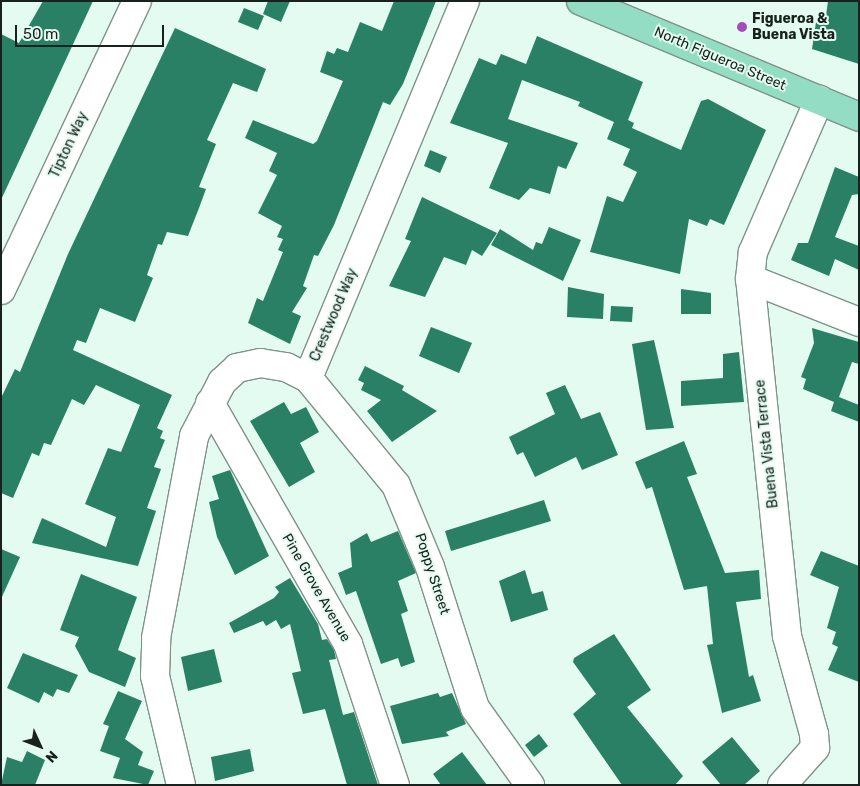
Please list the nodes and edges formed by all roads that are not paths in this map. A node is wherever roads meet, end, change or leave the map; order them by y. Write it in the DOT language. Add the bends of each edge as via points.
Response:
graph roads {
  1 [pos="137,1"];
  2 [pos="466,1"];
  3 [pos="581,1"];
  4 [pos="819,100"];
  5 [pos="859,117"];
  6 [pos="750,280"];
  7 [pos="1,290"];
  8 [pos="859,322"];
  9 [pos="308,378"];
  10 [pos="210,403"];
  11 [pos="181,785"];
  12 [pos="395,785"];
  13 [pos="530,785"];
  14 [pos="782,785"];
  1 -- 7 [label="street, Tipton Way"];
  2 -- 9 [label="street, Crestwood Way"];
  3 -- 4 [label="main road, North Figueroa Street"];
  4 -- 5 [label="main road, North Figueroa Street"];
  4 -- 6 [label="street, Buena Vista Terrace" via="753,252"];
  6 -- 8 [label="street"];
  6 -- 14 [label="street, Buena Vista Terrace" via="787,636 815,748"];
  9 -- 10 [label="street, Crestwood Way" via="278,366 237,368"];
  9 -- 13 [label="street, Poppy Street" via="396,485 427,558 476,708"];
  10 -- 11 [label="street, Crestwood Way" via="194,436 156,638 156,676"];
  10 -- 12 [label="street, Pine Grove Avenue" via="348,644"];
}
